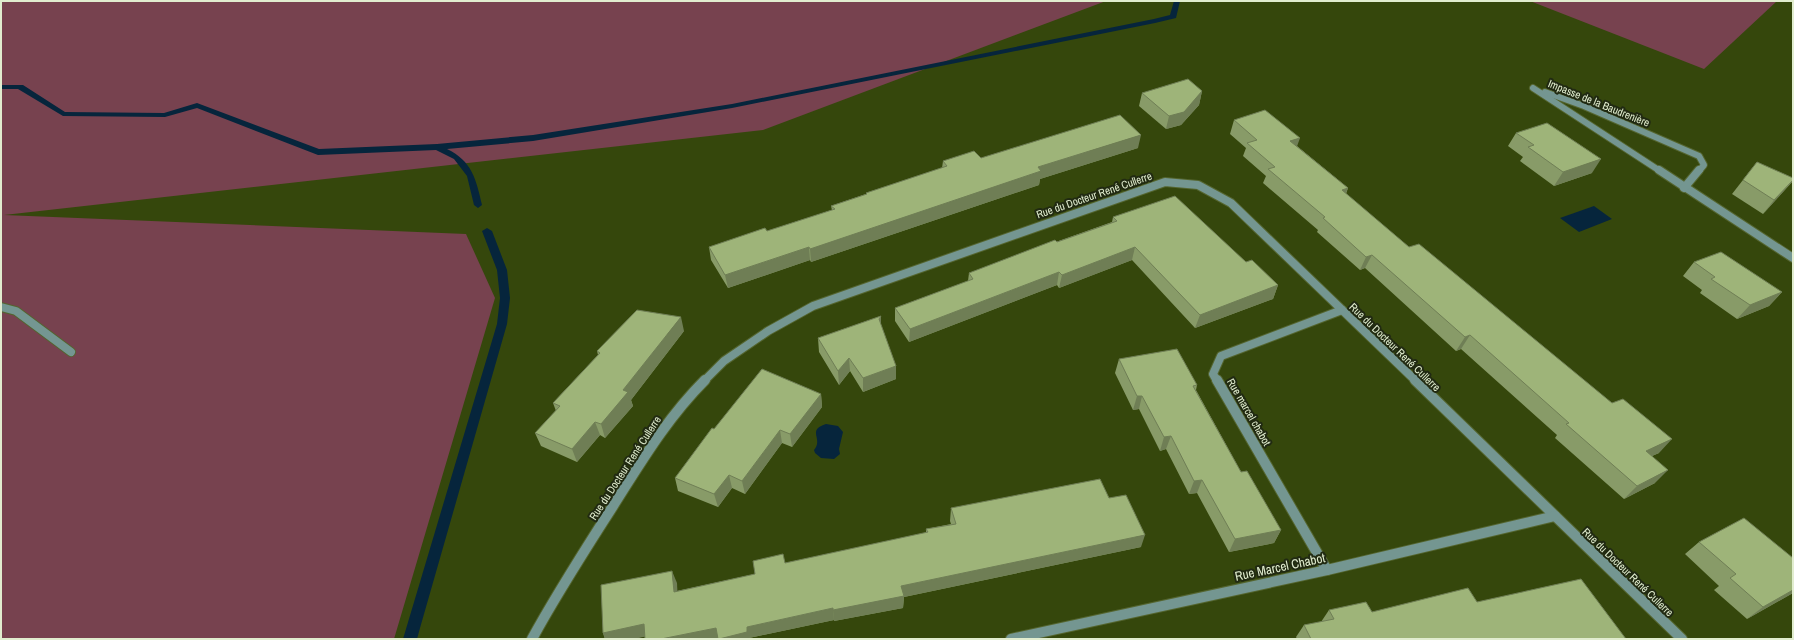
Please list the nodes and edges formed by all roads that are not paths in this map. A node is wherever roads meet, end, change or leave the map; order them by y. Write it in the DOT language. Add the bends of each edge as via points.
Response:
graph roads {
  1 [pos="1684,188"];
  2 [pos="1793,258"];
  3 [pos="1,307"];
  4 [pos="1342,310"];
  5 [pos="71,352"];
  6 [pos="1555,516"];
  7 [pos="1327,570"];
  8 [pos="532,639"];
  9 [pos="1011,639"];
  10 [pos="1682,639"];
  1 -- 1 [label="street, Impasse de la Baudrenière" via="1572,114 1533,88 1584,106 1699,156 1704,165"];
  1 -- 2 [label="street, Impasse de la Baudrenière"];
  3 -- 5 [label="street" via="16,310"];
  4 -- 6 [label="street, Rue du Docteur René Cullerre"];
  4 -- 7 [label="street, Rue marcel chabot" via="1221,356 1213,374"];
  4 -- 8 [label="street, Rue du Docteur René Cullerre" via="1231,203 1198,185 1164,182 813,306 768,331 724,361 690,395 659,433 554,599"];
  6 -- 7 [label="street, Rue Marcel Chabot"];
  6 -- 10 [label="street, Rue du Docteur René Cullerre"];
  7 -- 9 [label="street, Rue Marcel Chabot"];
}
